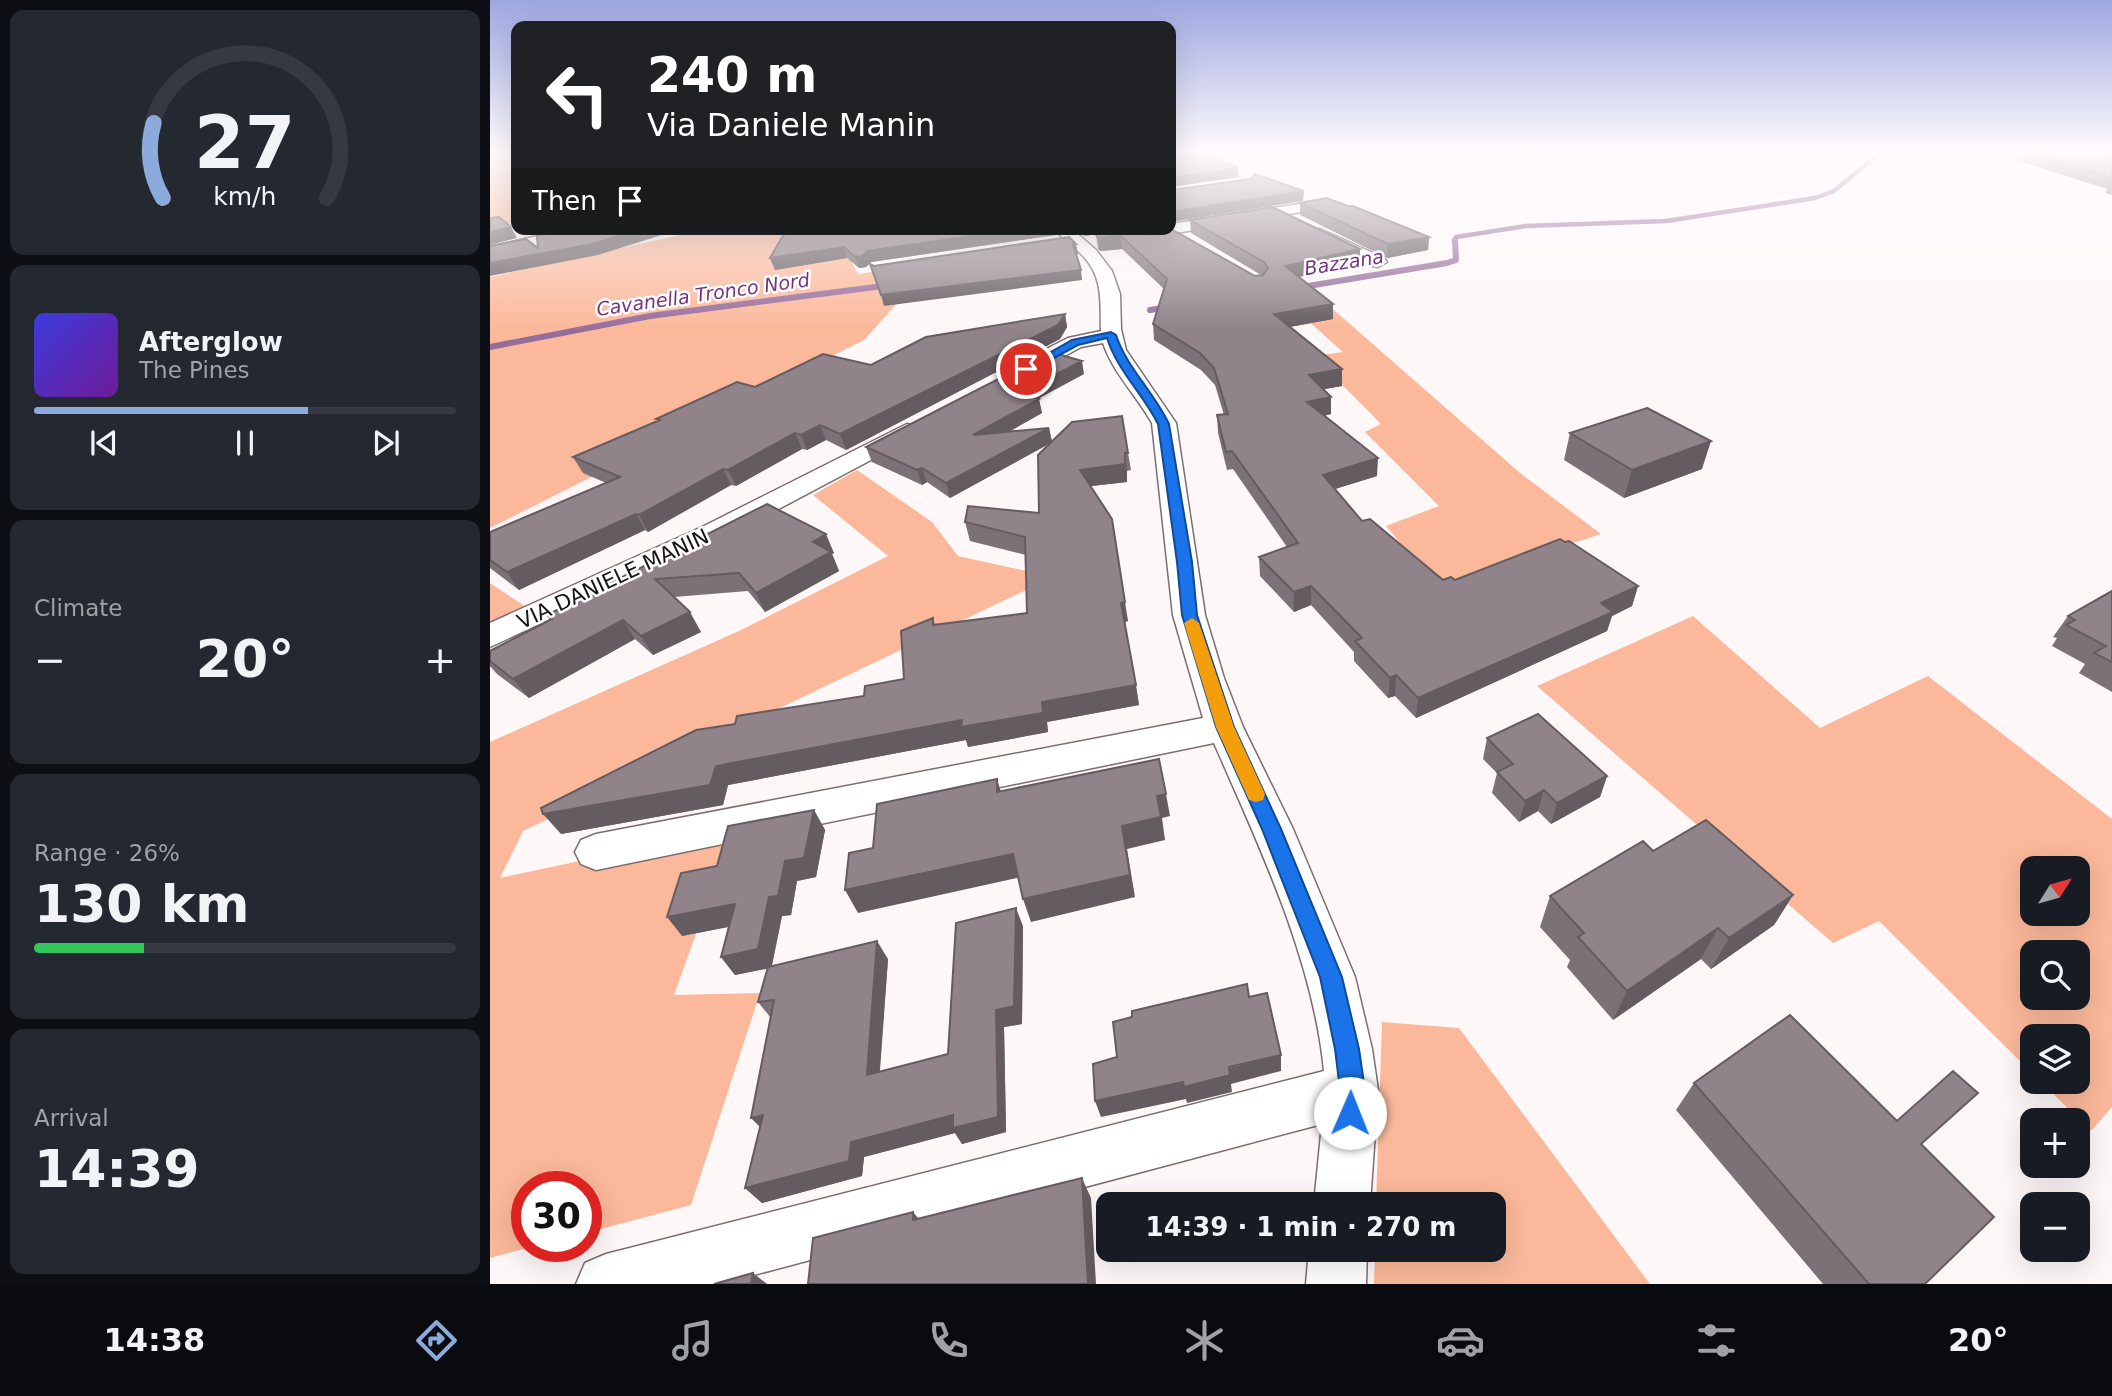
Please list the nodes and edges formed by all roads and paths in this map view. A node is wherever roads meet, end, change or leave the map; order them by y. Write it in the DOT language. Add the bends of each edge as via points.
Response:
graph roads {
  1 [pos="1273,212"];
  2 [pos="1176,229"];
  3 [pos="564,235"];
  4 [pos="1120,235"];
  5 [pos="1176,235"];
  6 [pos="1081,239"];
  7 [pos="1190,243"];
  8 [pos="490,252"];
  9 [pos="1378,262"];
  10 [pos="1111,335"];
  11 [pos="989,388"];
  12 [pos="928,420"];
  13 [pos="490,636"];
  14 [pos="1225,727"];
  15 [pos="596,852"];
  16 [pos="1352,1090"];
  17 [pos="1343,1192"];
  18 [pos="1338,1262"];
  19 [pos="606,1284"];
  20 [pos="1336,1284"];
  1 -- 2 [label="street"];
  1 -- 9 [label="street"];
  3 -- 8 [label="street"];
  4 -- 6 [label="street"];
  5 -- 7 [label="street"];
  6 -- 10 [label="street" via="1107,274"];
  10 -- 11 [label="street" via="1075,342"];
  10 -- 14 [label="street" via="1117,353 1164,424 1189,615"];
  12 -- 13 [label="street, VIA DANIELE MANIN" via="714,532"];
  14 -- 15 [label="street"];
  14 -- 16 [label="street" via="1331,977"];
  16 -- 17 [label="street"];
  16 -- 19 [label="street"];
  18 -- 20 [label="street"];
}
